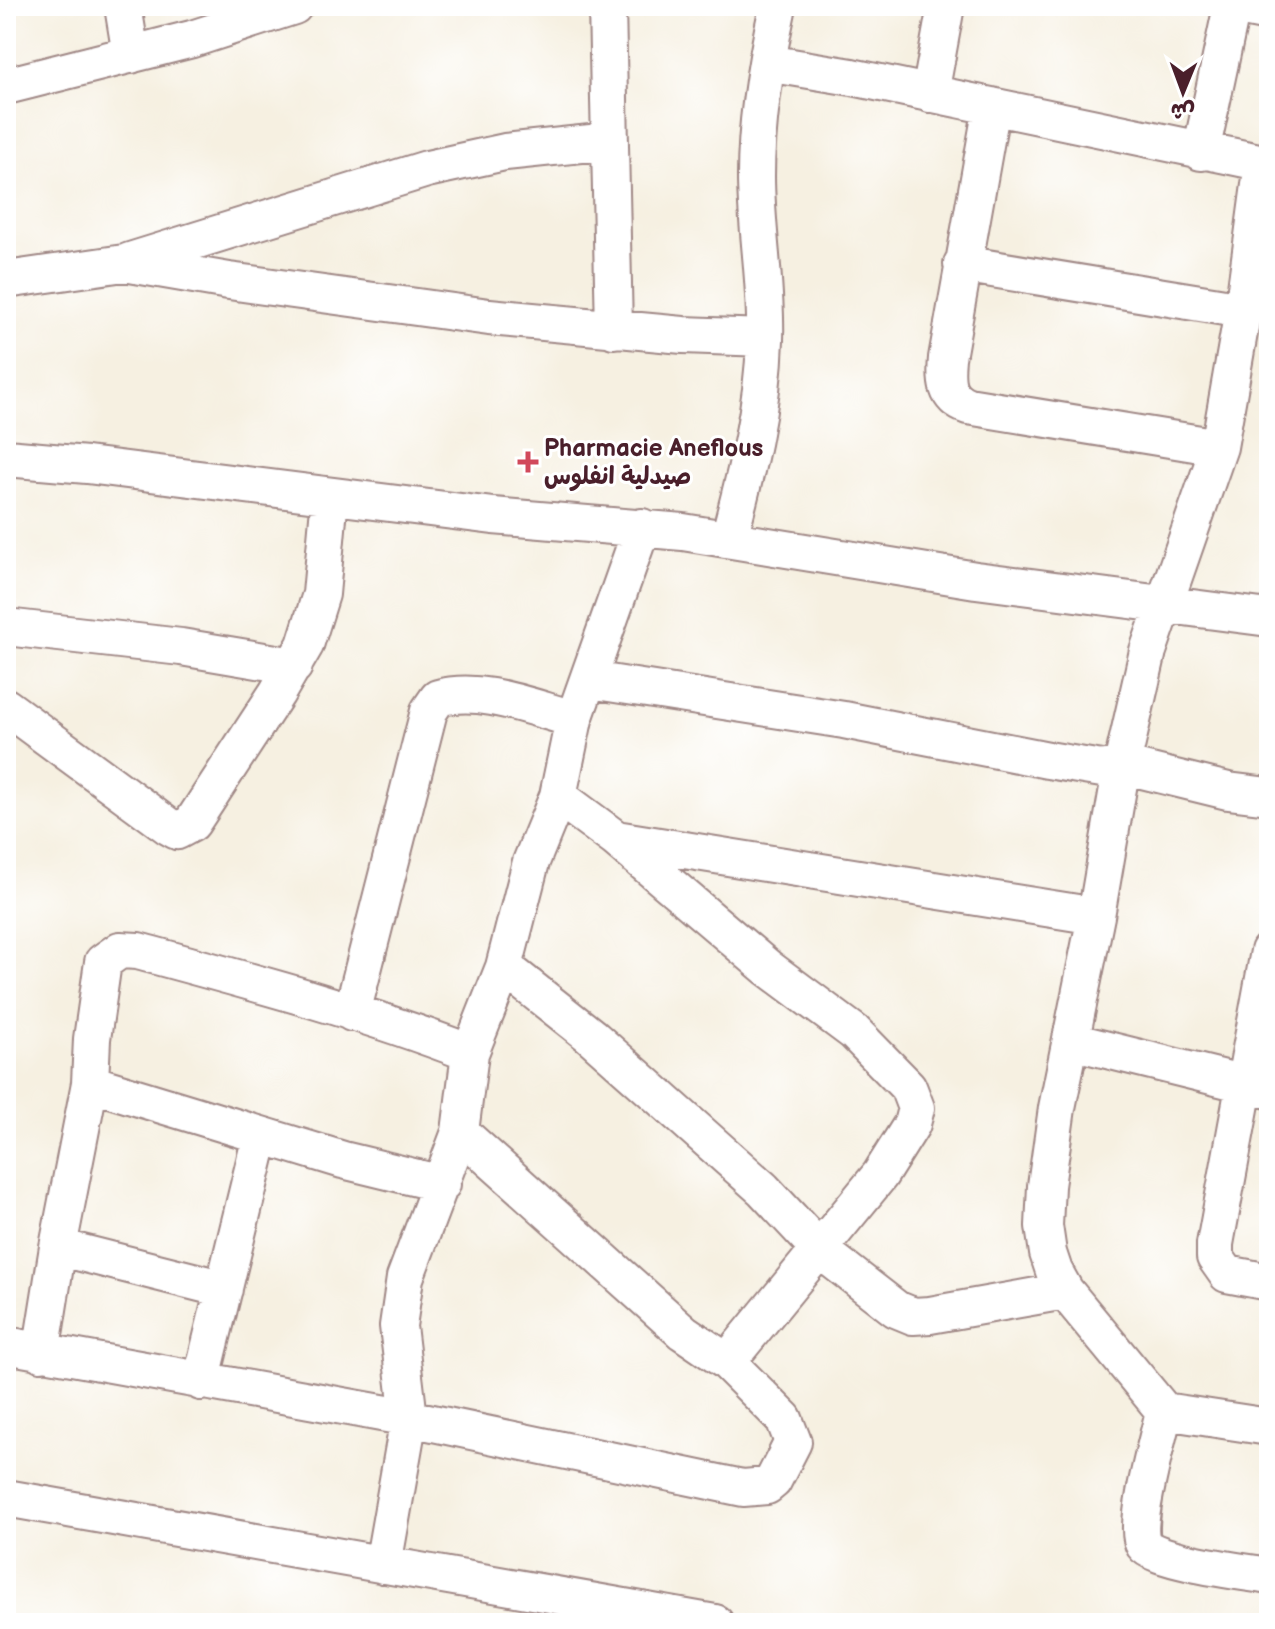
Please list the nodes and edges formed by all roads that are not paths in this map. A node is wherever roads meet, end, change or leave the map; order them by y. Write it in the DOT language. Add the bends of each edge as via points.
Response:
graph roads {
  1 [pos="123,6"];
  2 [pos="294,6"];
  3 [pos="607,6"];
  4 [pos="778,6"];
  5 [pos="946,6"];
  6 [pos="1233,6"];
  7 [pos="1269,13"];
  8 [pos="131,55"];
  9 [pos="767,63"];
  10 [pos="6,86"];
  11 [pos="930,94"];
  12 [pos="992,106"];
  13 [pos="610,141"];
  14 [pos="1201,152"];
  15 [pos="1266,163"];
  16 [pos="124,263"];
  17 [pos="962,264"];
  18 [pos="6,280"];
  19 [pos="1243,310"];
  20 [pos="614,330"];
  21 [pos="765,338"];
  22 [pos="1219,447"];
  23 [pos="6,458"];
  24 [pos="330,496"];
  25 [pos="642,527"];
  26 [pos="729,538"];
  27 [pos="1166,604"];
  28 [pos="1269,618"];
  29 [pos="6,627"];
  30 [pos="294,666"];
  31 [pos="590,680"];
  32 [pos="6,707"];
  33 [pos="574,719"];
  34 [pos="1122,765"];
  35 [pos="558,796"];
  36 [pos="1269,796"];
  37 [pos="616,839"];
  38 [pos="1096,916"];
  39 [pos="1269,951"];
  40 [pos="504,967"];
  41 [pos="352,1013"];
  42 [pos="1071,1041"];
  43 [pos="470,1053"];
  44 [pos="90,1083"];
  45 [pos="1257,1088"];
  46 [pos="460,1132"];
  47 [pos="261,1136"];
  48 [pos="442,1184"];
  49 [pos="58,1247"];
  50 [pos="820,1250"];
  51 [pos="1269,1282"];
  52 [pos="224,1289"];
  53 [pos="1065,1291"];
  54 [pos="6,1345"];
  55 [pos="41,1353"];
  56 [pos="727,1362"];
  57 [pos="201,1382"];
  58 [pos="1164,1411"];
  59 [pos="409,1418"];
  60 [pos="1269,1427"];
  61 [pos="6,1498"];
  62 [pos="383,1565"];
  63 [pos="1269,1576"];
  64 [pos="715,1623"];
  1 -- 8 [label="street"];
  2 -- 8 [label="street"];
  3 -- 13 [label="street"];
  4 -- 9 [label="street"];
  5 -- 11 [label="street"];
  6 -- 7 [label="street"];
  6 -- 14 [label="street"];
  8 -- 10 [label="street"];
  9 -- 11 [label="street"];
  9 -- 21 [label="street" via="756,173"];
  11 -- 12 [label="street"];
  12 -- 14 [label="street"];
  12 -- 17 [label="street"];
  13 -- 16 [label="street" via="505,152 427,169"];
  13 -- 20 [label="street"];
  14 -- 15 [label="street"];
  15 -- 19 [label="street"];
  16 -- 18 [label="street"];
  16 -- 20 [label="street" via="374,302"];
  17 -- 19 [label="street"];
  17 -- 22 [label="street" via="945,377 957,402"];
  19 -- 22 [label="street"];
  20 -- 21 [label="street"];
  21 -- 26 [label="street" via="758,420"];
  22 -- 27 [label="street"];
  23 -- 24 [label="street"];
  24 -- 25 [label="street"];
  24 -- 30 [label="street" via="321,594"];
  25 -- 26 [label="street"];
  25 -- 31 [label="street"];
  26 -- 27 [label="street" via="976,580"];
  27 -- 28 [label="street"];
  27 -- 34 [label="street" via="1148,651"];
  29 -- 30 [label="street"];
  30 -- 32 [label="street" via="192,823 177,831"];
  31 -- 33 [label="street"];
  31 -- 34 [label="street" via="844,720 1102,769"];
  33 -- 35 [label="street"];
  33 -- 41 [label="street" via="466,694 438,698 429,711"];
  34 -- 36 [label="street"];
  34 -- 38 [label="street"];
  35 -- 37 [label="street"];
  35 -- 40 [label="street" via="531,862"];
  37 -- 38 [label="street"];
  37 -- 50 [label="street" via="768,968 854,1032 908,1087 916,1108 912,1124 880,1175"];
  38 -- 42 [label="street"];
  39 -- 45 [label="street"];
  40 -- 43 [label="street"];
  40 -- 50 [label="street" via="591,1036 763,1189"];
  41 -- 43 [label="street"];
  41 -- 44 [label="street" via="120,950 103,962"];
  42 -- 45 [label="street"];
  42 -- 53 [label="street" via="1044,1226 1054,1271"];
  43 -- 46 [label="street"];
  44 -- 47 [label="street"];
  44 -- 49 [label="street"];
  45 -- 51 [label="street" via="1215,1257 1227,1274"];
  46 -- 48 [label="street"];
  46 -- 56 [label="street" via="683,1332"];
  47 -- 48 [label="street"];
  47 -- 52 [label="street"];
  48 -- 59 [label="street" via="405,1278 398,1326"];
  49 -- 52 [label="street"];
  49 -- 55 [label="street"];
  50 -- 53 [label="street" via="896,1309 913,1316"];
  50 -- 56 [label="street"];
  52 -- 57 [label="street"];
  53 -- 58 [label="street"];
  54 -- 55 [label="street"];
  55 -- 57 [label="street"];
  56 -- 59 [label="street" via="777,1410 790,1430 793,1442 767,1486 743,1488"];
  57 -- 59 [label="street"];
  58 -- 60 [label="street"];
  58 -- 63 [label="street" via="1142,1512 1144,1544 1159,1556"];
  59 -- 62 [label="street"];
  61 -- 62 [label="street"];
  62 -- 64 [label="street"];
}
